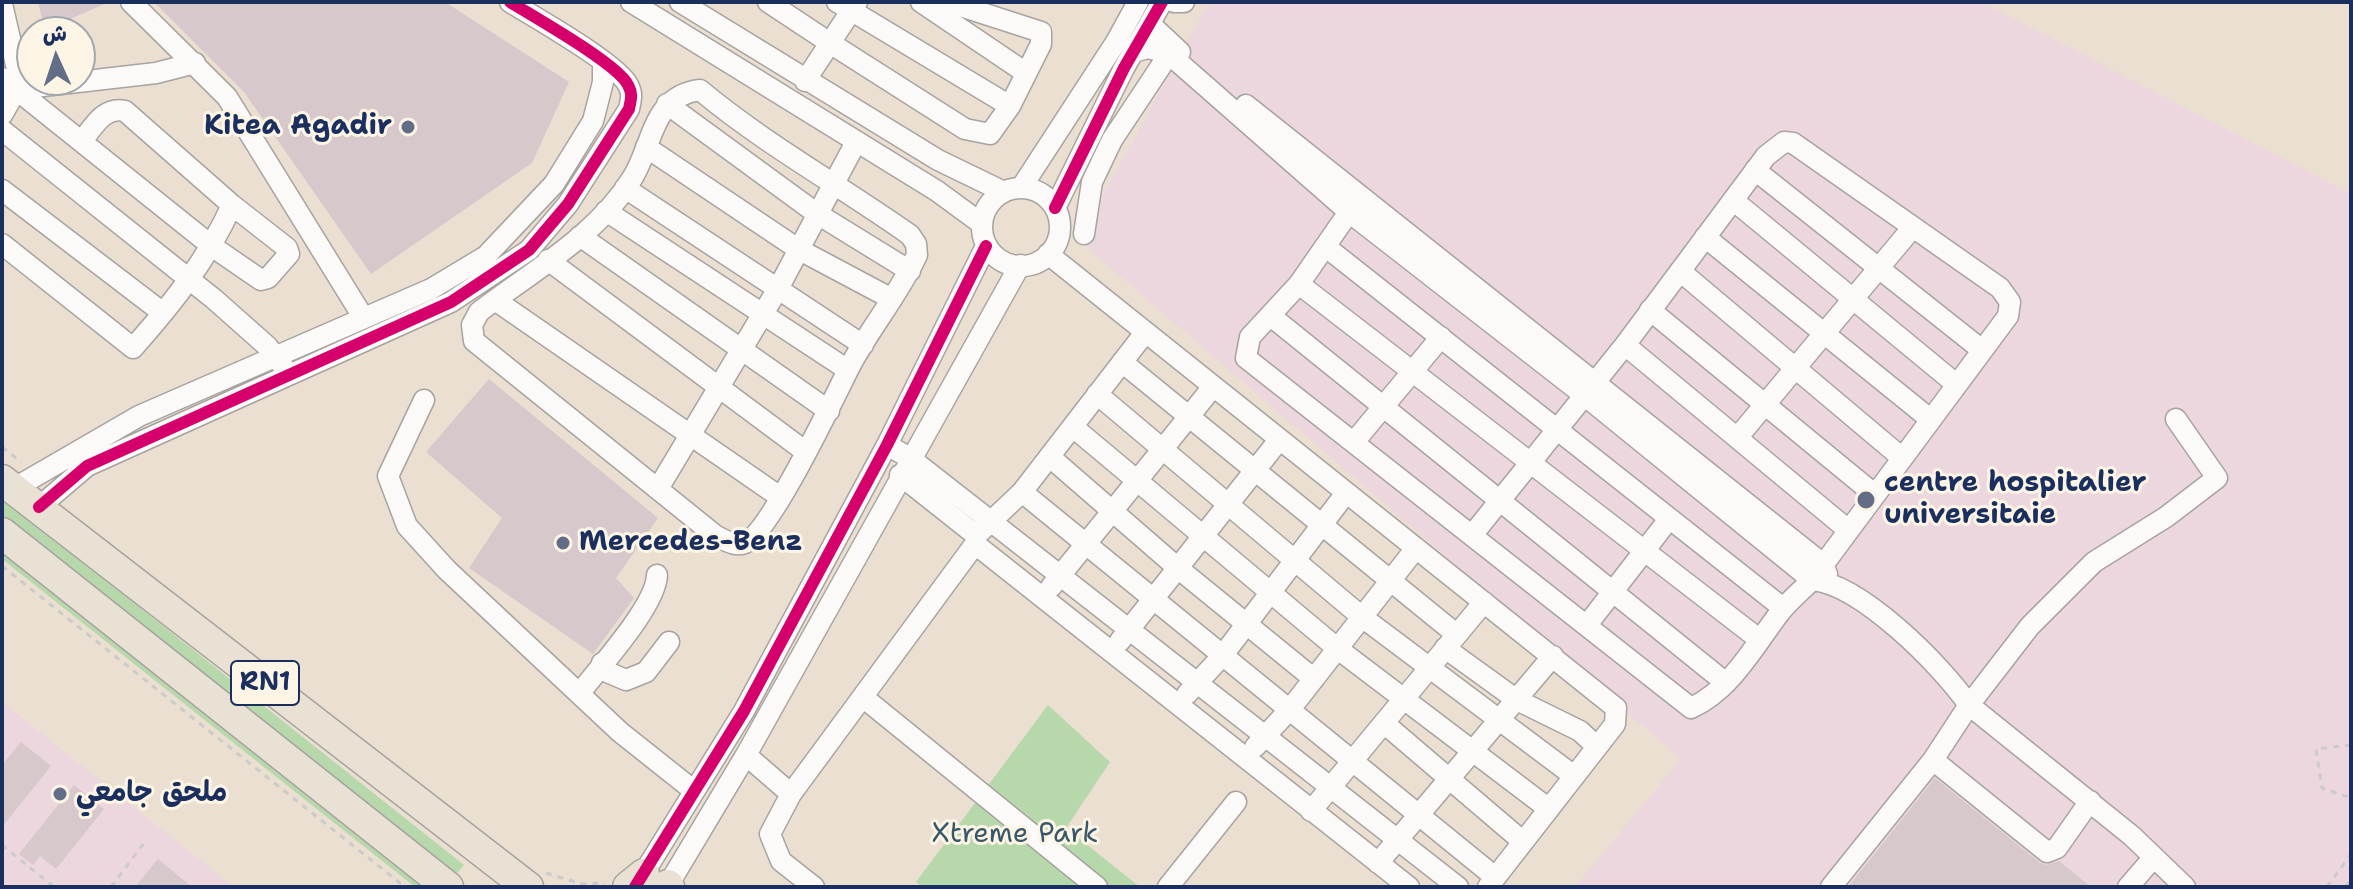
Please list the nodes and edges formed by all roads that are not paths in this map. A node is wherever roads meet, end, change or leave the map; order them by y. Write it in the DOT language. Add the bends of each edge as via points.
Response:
graph roads {
  1 [pos="131,2"];
  2 [pos="510,2"];
  3 [pos="631,2"];
  4 [pos="680,2"];
  5 [pos="768,2"];
  6 [pos="921,2"];
  7 [pos="948,2"];
  8 [pos="1138,2"];
  9 [pos="1162,2"];
  10 [pos="1174,2"];
  11 [pos="1184,2"];
  12 [pos="2,4"];
  13 [pos="848,5"];
  14 [pos="1150,24"];
  15 [pos="830,43"];
  16 [pos="1137,51"];
  17 [pos="1169,54"];
  18 [pos="603,62"];
  19 [pos="195,63"];
  20 [pos="1026,73"];
  21 [pos="805,81"];
  22 [pos="9,84"];
  23 [pos="1219,91"];
  24 [pos="667,104"];
  25 [pos="1010,106"];
  26 [pos="2,115"];
  27 [pos="2,130"];
  28 [pos="82,141"];
  29 [pos="856,142"];
  30 [pos="646,147"];
  31 [pos="1755,170"];
  32 [pos="833,181"];
  33 [pos="625,188"];
  34 [pos="2,190"];
  35 [pos="1012,190"];
  36 [pos="1733,200"];
  37 [pos="1055,208"];
  38 [pos="241,211"];
  39 [pos="297,211"];
  40 [pos="606,211"];
  41 [pos="1349,212"];
  42 [pos="816,213"];
  43 [pos="982,224"];
  44 [pos="1913,227"];
  45 [pos="1084,234"];
  46 [pos="580,236"];
  47 [pos="1705,237"];
  48 [pos="2,244"];
  49 [pos="986,246"];
  50 [pos="213,247"];
  51 [pos="1326,247"];
  52 [pos="798,249"];
  53 [pos="1048,254"];
  54 [pos="548,260"];
  55 [pos="1020,265"];
  56 [pos="1878,267"];
  57 [pos="910,271"];
  58 [pos="1680,271"];
  59 [pos="190,281"];
  60 [pos="1299,284"];
  61 [pos="779,287"];
  62 [pos="892,299"];
  63 [pos="495,300"];
  64 [pos="1854,300"];
  65 [pos="1650,310"];
  66 [pos="163,313"];
  67 [pos="760,313"];
  68 [pos="363,317"];
  69 [pos="1272,317"];
  70 [pos="1144,334"];
  71 [pos="1826,335"];
  72 [pos="1441,337"];
  73 [pos="863,345"];
  74 [pos="1625,345"];
  75 [pos="738,350"];
  76 [pos="1982,350"];
  77 [pos="1122,362"];
  78 [pos="282,365"];
  79 [pos="1795,368"];
  80 [pos="848,370"];
  81 [pos="1412,372"];
  82 [pos="1956,384"];
  83 [pos="716,388"];
  84 [pos="1212,388"];
  85 [pos="1589,389"];
  86 [pos="1097,394"];
  87 [pos="424,400"];
  88 [pos="1765,405"];
  89 [pos="1383,407"];
  90 [pos="829,411"];
  91 [pos="1188,418"];
  92 [pos="1930,419"];
  93 [pos="2176,419"];
  94 [pos="1073,427"];
  95 [pos="1555,428"];
  96 [pos="688,436"];
  97 [pos="1737,438"];
  98 [pos="1279,440"];
  99 [pos="1354,442"];
  100 [pos="887,445"];
  101 [pos="1163,449"];
  102 [pos="806,452"];
  103 [pos="1050,457"];
  104 [pos="1901,457"];
  105 [pos="1528,463"];
  106 [pos="905,467"];
  107 [pos="1255,471"];
  108 [pos="1137,482"];
  109 [pos="8,484"];
  110 [pos="659,487"];
  111 [pos="1022,492"];
  112 [pos="1346,493"];
  113 [pos="1874,494"];
  114 [pos="780,497"];
  115 [pos="1498,500"];
  116 [pos="1229,505"];
  117 [pos="39,507"];
  118 [pos="1112,513"];
  119 [pos="1669,519"];
  120 [pos="1321,525"];
  121 [pos="1847,529"];
  122 [pos="2,533"];
  123 [pos="980,534"];
  124 [pos="1473,534"];
  125 [pos="1203,538"];
  126 [pos="1088,542"];
  127 [pos="1416,548"];
  128 [pos="1644,552"];
  129 [pos="1294,562"];
  130 [pos="1179,569"];
  131 [pos="657,575"];
  132 [pos="1822,575"];
  133 [pos="1059,576"];
  134 [pos="1392,579"];
  135 [pos="1271,592"];
  136 [pos="1614,593"];
  137 [pos="1042,600"];
  138 [pos="1154,601"];
  139 [pos="1484,602"];
  140 [pos="1783,608"];
  141 [pos="1362,617"];
  142 [pos="1247,623"];
  143 [pos="1587,625"];
  144 [pos="1128,631"];
  145 [pos="1760,640"];
  146 [pos="1451,641"];
  147 [pos="669,642"];
  148 [pos="1338,649"];
  149 [pos="1109,653"];
  150 [pos="1223,655"];
  151 [pos="1553,656"];
  152 [pos="602,663"];
  153 [pos="1430,667"];
  154 [pos="1314,679"];
  155 [pos="1726,683"];
  156 [pos="1197,685"];
  157 [pos="580,693"];
  158 [pos="864,698"];
  159 [pos="1405,700"];
  160 [pos="1517,700"];
  161 [pos="1176,705"];
  162 [pos="1969,705"];
  163 [pos="1291,708"];
  164 [pos="1500,719"];
  165 [pos="1385,724"];
  166 [pos="1264,737"];
  167 [pos="1596,746"];
  168 [pos="1474,754"];
  169 [pos="746,755"];
  170 [pos="1245,759"];
  171 [pos="1933,760"];
  172 [pos="1354,761"];
  173 [pos="1574,776"];
  174 [pos="1449,780"];
  175 [pos="1331,788"];
  176 [pos="693,790"];
  177 [pos="791,794"];
  178 [pos="2090,801"];
  179 [pos="1236,802"];
  180 [pos="1549,809"];
  181 [pos="1311,811"];
  182 [pos="1420,813"];
  183 [pos="1398,840"];
  184 [pos="1521,840"];
  185 [pos="2154,857"];
  186 [pos="1378,863"];
  187 [pos="1491,882"];
  188 [pos="652,885"];
  189 [pos="448,887"];
  190 [pos="528,887"];
  191 [pos="814,887"];
  192 [pos="1097,887"];
  193 [pos="1168,887"];
  194 [pos="1409,887"];
  195 [pos="1458,887"];
  196 [pos="1831,887"];
  197 [pos="2128,887"];
  198 [pos="2185,887"];
  1 -- 19 [label="street"];
  2 -- 18 [label="street"];
  3 -- 29 [label="street"];
  4 -- 21 [label="street"];
  5 -- 15 [label="street"];
  6 -- 20 [label="street"];
  7 -- 20 [label="street" via="1041,32 1041,44"];
  8 -- 35 [label="street"];
  9 -- 14 [label="street"];
  10 -- 11 [label="street"];
  12 -- 22 [label="street" via="17,69"];
  13 -- 15 [label="street"];
  13 -- 25 [label="street"];
  14 -- 16 [label="street"];
  14 -- 23 [label="street"];
  15 -- 21 [label="street"];
  15 -- 25 [label="street" via="972,133 990,134"];
  16 -- 17 [label="street" via="1148,48"];
  16 -- 37 [label="street"];
  17 -- 23 [label="street"];
  17 -- 45 [label="street" via="1112,140 1092,182"];
  18 -- 68 [label="street" via="593,121 554,184 486,256 431,289"];
  18 -- 78 [label="street" via="627,81 629,109 568,204 529,250 451,302"];
  19 -- 22 [label="street" via="156,73"];
  19 -- 39 [label="street" via="227,97"];
  20 -- 25 [label="street"];
  21 -- 35 [label="street" via="938,160"];
  22 -- 26 [label="street"];
  22 -- 28 [label="street"];
  23 -- 41 [label="street"];
  23 -- 85 [label="street"];
  24 -- 30 [label="street"];
  24 -- 32 [label="street" via="683,92 700,90 780,150"];
  24 -- 42 [label="street"];
  27 -- 59 [label="street"];
  28 -- 38 [label="street" via="105,113 125,111"];
  28 -- 50 [label="street"];
  29 -- 32 [label="street"];
  29 -- 43 [label="street"];
  30 -- 33 [label="street"];
  30 -- 52 [label="street"];
  31 -- 36 [label="street"];
  31 -- 44 [label="street" via="1784,142 1793,143"];
  31 -- 56 [label="street"];
  32 -- 42 [label="street"];
  32 -- 57 [label="street" via="910,235 917,255"];
  33 -- 40 [label="street"];
  33 -- 61 [label="street"];
  34 -- 66 [label="street"];
  35 -- 37 [label="street" via="1040,193"];
  35 -- 43 [label="street" via="987,207"];
  36 -- 47 [label="street"];
  36 -- 64 [label="street"];
  37 -- 53 [label="street" via="1060,233"];
  38 -- 39 [label="street" via="276,224"];
  38 -- 50 [label="street"];
  38 -- 50 [label="street" via="289,254 261,280"];
  39 -- 68 [label="street"];
  40 -- 46 [label="street"];
  40 -- 67 [label="street"];
  41 -- 51 [label="street"];
  41 -- 85 [label="street"];
  42 -- 52 [label="street"];
  42 -- 57 [label="street"];
  43 -- 49 [label="street"];
  44 -- 56 [label="street"];
  44 -- 76 [label="street" via="2000,288 2010,302 2008,316"];
  46 -- 54 [label="street"];
  46 -- 75 [label="street"];
  47 -- 58 [label="street"];
  47 -- 71 [label="street"];
  48 -- 66 [label="street" via="133,348"];
  49 -- 55 [label="street" via="1001,260"];
  49 -- 100 [label="street"];
  50 -- 59 [label="street"];
  51 -- 60 [label="street"];
  51 -- 72 [label="street"];
  52 -- 61 [label="street"];
  52 -- 62 [label="street"];
  53 -- 55 [label="street"];
  53 -- 70 [label="street"];
  54 -- 63 [label="street"];
  54 -- 83 [label="street"];
  55 -- 106 [label="street"];
  56 -- 64 [label="street"];
  56 -- 76 [label="street"];
  57 -- 62 [label="street"];
  58 -- 65 [label="street"];
  58 -- 79 [label="street"];
  59 -- 66 [label="street"];
  59 -- 78 [label="street"];
  60 -- 69 [label="street"];
  60 -- 81 [label="street"];
  61 -- 67 [label="street"];
  61 -- 73 [label="street"];
  62 -- 73 [label="street"];
  63 -- 96 [label="street"];
  63 -- 110 [label="street" via="472,325 474,341"];
  64 -- 71 [label="street"];
  64 -- 82 [label="street"];
  65 -- 74 [label="street"];
  65 -- 88 [label="street"];
  67 -- 75 [label="street"];
  67 -- 80 [label="street"];
  68 -- 78 [label="street"];
  69 -- 89 [label="street"];
  69 -- 99 [label="street" via="1250,337 1246,358"];
  70 -- 77 [label="street"];
  70 -- 84 [label="street"];
  71 -- 79 [label="street"];
  71 -- 92 [label="street"];
  72 -- 81 [label="street"];
  72 -- 95 [label="street"];
  73 -- 80 [label="street"];
  74 -- 85 [label="street"];
  74 -- 97 [label="street"];
  75 -- 83 [label="street"];
  75 -- 90 [label="street"];
  76 -- 82 [label="street"];
  77 -- 86 [label="street"];
  77 -- 91 [label="street"];
  78 -- 109 [label="street" via="139,416"];
  78 -- 117 [label="street" via="87,466"];
  79 -- 88 [label="street"];
  79 -- 104 [label="street"];
  80 -- 90 [label="street"];
  81 -- 89 [label="street"];
  81 -- 105 [label="street"];
  82 -- 92 [label="street"];
  83 -- 96 [label="street"];
  83 -- 102 [label="street"];
  84 -- 91 [label="street"];
  84 -- 98 [label="street"];
  85 -- 95 [label="street"];
  85 -- 132 [label="street"];
  86 -- 94 [label="street"];
  86 -- 101 [label="street"];
  87 -- 157 [label="street" via="388,476 407,526 488,611"];
  88 -- 97 [label="street"];
  88 -- 113 [label="street"];
  89 -- 99 [label="street"];
  89 -- 115 [label="street"];
  90 -- 102 [label="street"];
  91 -- 101 [label="street"];
  91 -- 107 [label="street"];
  92 -- 104 [label="street"];
  93 -- 162 [label="street" via="2217,478 2094,562 2030,626"];
  94 -- 103 [label="street"];
  94 -- 108 [label="street"];
  95 -- 105 [label="street"];
  95 -- 119 [label="street"];
  96 -- 110 [label="street"];
  96 -- 114 [label="street"];
  97 -- 121 [label="street"];
  98 -- 107 [label="street"];
  98 -- 112 [label="street"];
  99 -- 124 [label="street"];
  100 -- 106 [label="street"];
  100 -- 176 [label="street" via="744,711"];
  101 -- 108 [label="street"];
  101 -- 116 [label="street"];
  102 -- 114 [label="street"];
  103 -- 111 [label="street"];
  103 -- 118 [label="street"];
  104 -- 113 [label="street"];
  105 -- 115 [label="street"];
  105 -- 128 [label="street"];
  106 -- 123 [label="street"];
  106 -- 169 [label="street"];
  107 -- 116 [label="street"];
  107 -- 120 [label="street"];
  108 -- 118 [label="street"];
  108 -- 125 [label="street"];
  109 -- 117 [label="highway, RN1"];
  110 -- 114 [label="street" via="716,536 734,544 745,543 757,531"];
  111 -- 123 [label="street"];
  111 -- 126 [label="street"];
  112 -- 120 [label="street"];
  112 -- 127 [label="street"];
  113 -- 121 [label="street"];
  115 -- 124 [label="street"];
  115 -- 136 [label="street"];
  116 -- 125 [label="street"];
  116 -- 129 [label="street"];
  117 -- 190 [label="highway, RN1"];
  118 -- 126 [label="street"];
  118 -- 130 [label="street"];
  119 -- 128 [label="street"];
  119 -- 140 [label="street"];
  120 -- 129 [label="street"];
  120 -- 134 [label="street"];
  121 -- 132 [label="street"];
  122 -- 189 [label="highway, RN1"];
  123 -- 133 [label="street"];
  123 -- 137 [label="street"];
  123 -- 158 [label="street"];
  124 -- 143 [label="street"];
  125 -- 130 [label="street"];
  125 -- 135 [label="street"];
  126 -- 133 [label="street"];
  126 -- 138 [label="street"];
  127 -- 134 [label="street"];
  127 -- 139 [label="street"];
  128 -- 136 [label="street"];
  128 -- 145 [label="street"];
  129 -- 135 [label="street"];
  129 -- 141 [label="street"];
  130 -- 138 [label="street"];
  130 -- 142 [label="street"];
  131 -- 152 [label="street" via="644,607"];
  132 -- 140 [label="street"];
  132 -- 162 [label="street" via="1909,637 1946,671"];
  133 -- 137 [label="street"];
  133 -- 144 [label="street"];
  134 -- 141 [label="street"];
  134 -- 146 [label="street"];
  135 -- 142 [label="street"];
  135 -- 148 [label="street"];
  136 -- 143 [label="street"];
  136 -- 155 [label="street"];
  137 -- 149 [label="street"];
  138 -- 144 [label="street"];
  138 -- 150 [label="street"];
  139 -- 146 [label="street"];
  139 -- 151 [label="street"];
  140 -- 145 [label="street"];
  141 -- 148 [label="street"];
  141 -- 153 [label="street"];
  142 -- 150 [label="street"];
  142 -- 154 [label="street"];
  143 -- 155 [label="street" via="1691,708"];
  144 -- 149 [label="street"];
  144 -- 156 [label="street"];
  145 -- 155 [label="street"];
  146 -- 153 [label="street"];
  146 -- 160 [label="street"];
  147 -- 152 [label="street" via="646,672 626,680 607,672"];
  148 -- 154 [label="street"];
  148 -- 159 [label="street"];
  149 -- 161 [label="street"];
  150 -- 156 [label="street"];
  150 -- 163 [label="street"];
  151 -- 160 [label="street"];
  151 -- 167 [label="street" via="1616,708 1615,724"];
  152 -- 157 [label="street"];
  153 -- 159 [label="street"];
  153 -- 164 [label="street"];
  154 -- 163 [label="street"];
  156 -- 161 [label="street"];
  156 -- 166 [label="street"];
  157 -- 176 [label="street"];
  158 -- 177 [label="street"];
  158 -- 192 [label="street"];
  159 -- 165 [label="street"];
  159 -- 168 [label="street"];
  160 -- 164 [label="street"];
  160 -- 167 [label="street" via="1580,731"];
  161 -- 170 [label="street"];
  162 -- 171 [label="street"];
  162 -- 178 [label="street"];
  163 -- 166 [label="street"];
  163 -- 172 [label="street"];
  164 -- 168 [label="street"];
  164 -- 173 [label="street"];
  165 -- 172 [label="street"];
  165 -- 174 [label="street"];
  166 -- 170 [label="street"];
  166 -- 175 [label="street"];
  167 -- 173 [label="street"];
  168 -- 174 [label="street"];
  168 -- 180 [label="street"];
  169 -- 177 [label="street"];
  169 -- 188 [label="street"];
  170 -- 181 [label="street"];
  171 -- 178 [label="street" via="2047,852 2057,848"];
  171 -- 196 [label="street"];
  172 -- 175 [label="street"];
  172 -- 182 [label="street"];
  173 -- 180 [label="street"];
  174 -- 182 [label="street"];
  174 -- 184 [label="street"];
  175 -- 181 [label="street"];
  175 -- 183 [label="street"];
  176 -- 188 [label="street"];
  177 -- 191 [label="street" via="770,834 781,861"];
  178 -- 185 [label="street"];
  179 -- 193 [label="street"];
  180 -- 184 [label="street"];
  181 -- 186 [label="street"];
  182 -- 183 [label="street"];
  182 -- 187 [label="street"];
  183 -- 186 [label="street"];
  183 -- 195 [label="street"];
  184 -- 187 [label="street"];
  185 -- 197 [label="street"];
  185 -- 198 [label="street"];
  186 -- 194 [label="street"];
}
